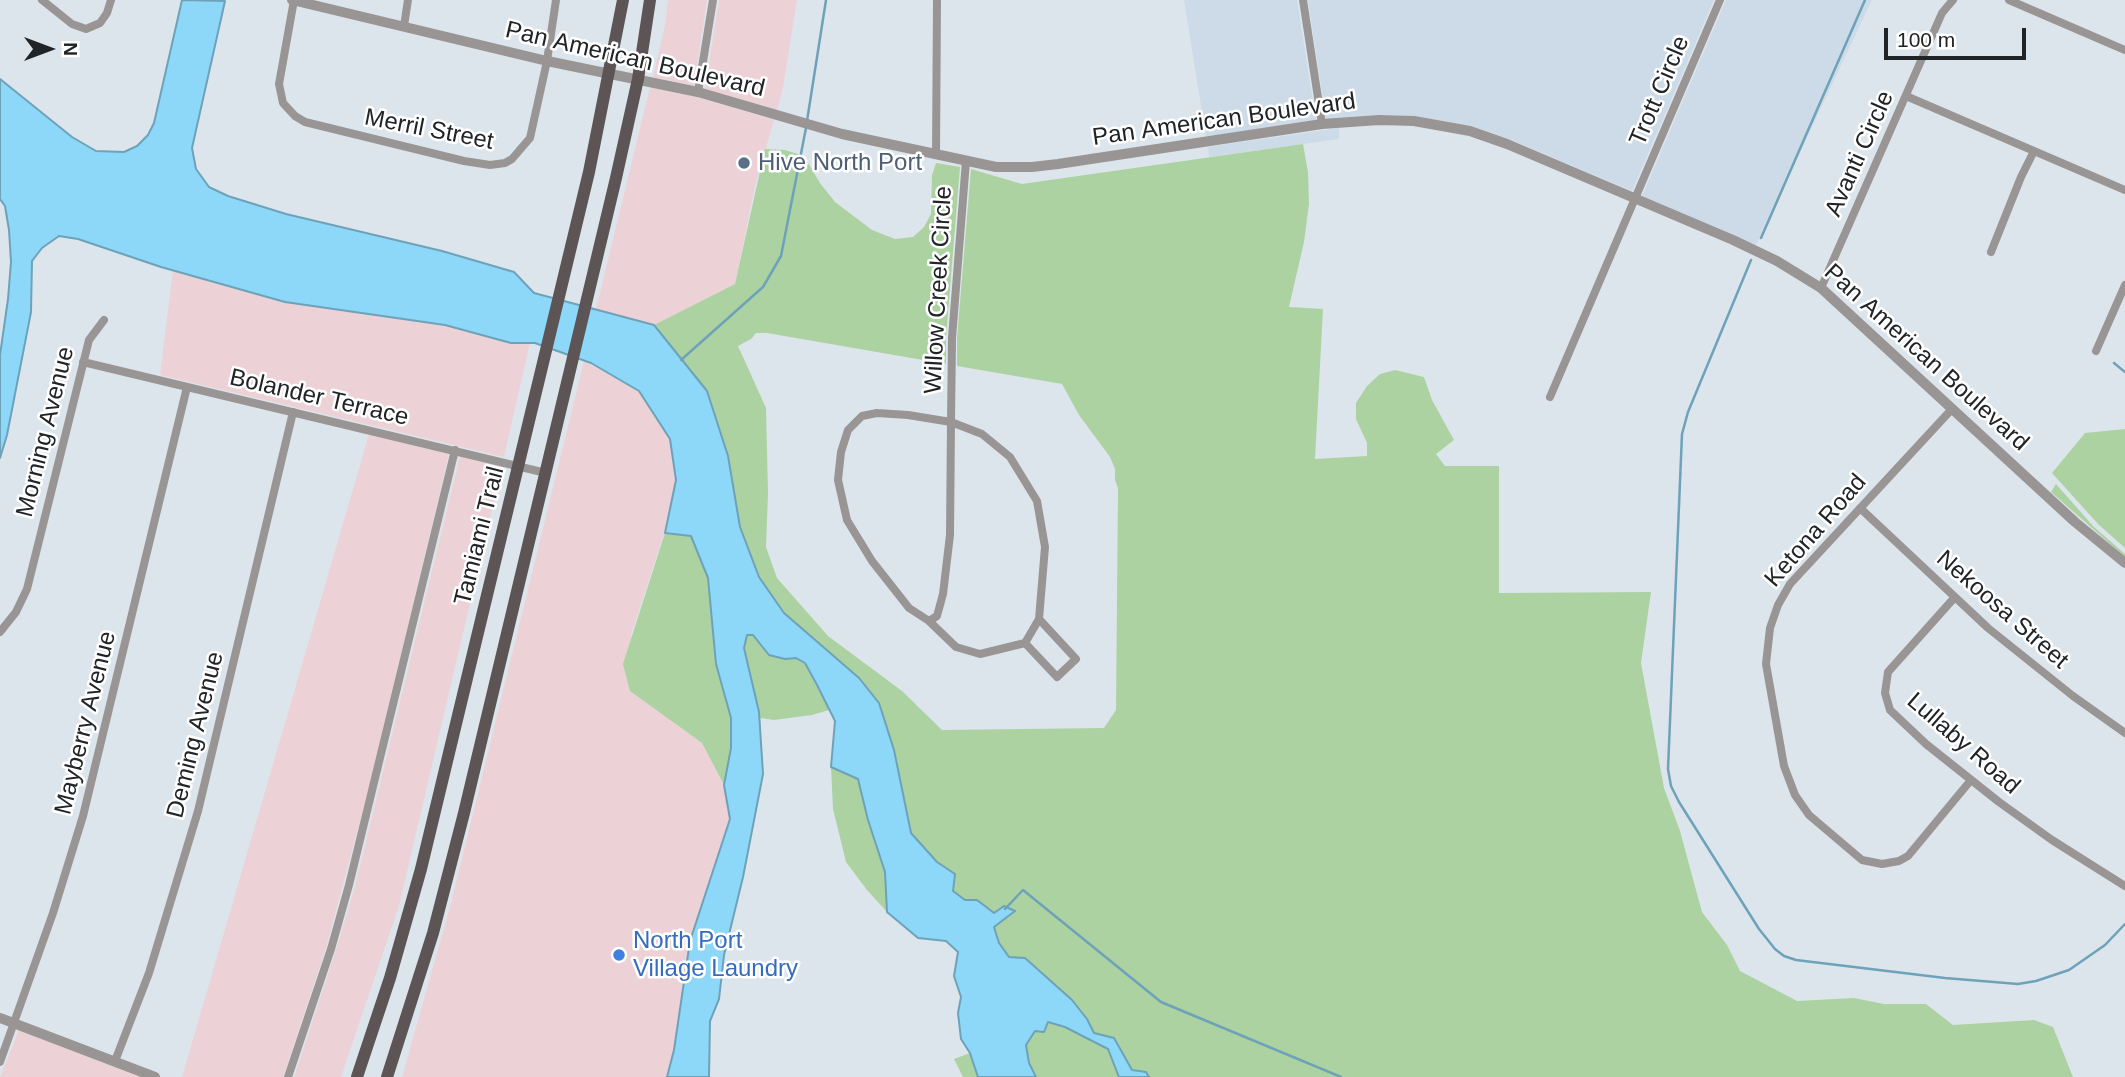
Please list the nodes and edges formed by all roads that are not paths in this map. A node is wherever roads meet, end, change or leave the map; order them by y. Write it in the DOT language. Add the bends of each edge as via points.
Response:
graph roads {
  1 [pos="42,0"];
  2 [pos="111,0"];
  3 [pos="293,0"];
  4 [pos="408,0"];
  5 [pos="556,0"];
  6 [pos="622,0"];
  7 [pos="650,0"];
  8 [pos="713,0"];
  9 [pos="937,0"];
  10 [pos="1303,0"];
  11 [pos="1720,0"];
  12 [pos="1953,0"];
  13 [pos="2009,0"];
  14 [pos="404,26"];
  15 [pos="2125,50"];
  16 [pos="547,61"];
  17 [pos="610,74"];
  18 [pos="638,79"];
  19 [pos="698,92"];
  20 [pos="1906,96"];
  21 [pos="1322,124"];
  22 [pos="2034,151"];
  23 [pos="936,155"];
  24 [pos="966,161"];
  25 [pos="2125,190"];
  26 [pos="1635,198"];
  27 [pos="1990,252"];
  28 [pos="2125,285"];
  29 [pos="1821,288"];
  30 [pos="104,320"];
  31 [pos="2096,351"];
  32 [pos="83,362"];
  33 [pos="187,387"];
  34 [pos="1550,397"];
  35 [pos="1952,409"];
  36 [pos="293,412"];
  37 [pos="951,422"];
  38 [pos="456,450"];
  39 [pos="519,466"];
  40 [pos="546,473"];
  41 [pos="1860,508"];
  42 [pos="2125,563"];
  43 [pos="1955,597"];
  44 [pos="1039,619"];
  45 [pos="929,621"];
  46 [pos="0,632"];
  47 [pos="1025,643"];
  48 [pos="2125,733"];
  49 [pos="1970,780"];
  50 [pos="2125,886"];
  51 [pos="0,1018"];
  52 [pos="15,1024"];
  53 [pos="115,1061"];
  54 [pos="0,1062"];
  55 [pos="155,1077"];
  56 [pos="288,1077"];
  57 [pos="357,1077"];
  58 [pos="387,1077"];
  1 -- 2 [label="street" via="83,29 100,23"];
  3 -- 14 [label="street, Pan American Boulevard"];
  3 -- 16 [label="street, Merril Street" via="279,75 280,94 288,110 305,122 452,158 498,164 520,152 532,130"];
  4 -- 14 [label="street"];
  5 -- 16 [label="street, Merril Street"];
  6 -- 17 [label="main road, Tamiami Trail"];
  7 -- 18 [label="main road, Tamiami Trail"];
  8 -- 19 [label="street"];
  9 -- 23 [label="street"];
  10 -- 21 [label="street"];
  11 -- 26 [label="street, Trott Circle"];
  12 -- 20 [label="street, Avanti Circle" via="1942,13"];
  13 -- 15 [label="street"];
  14 -- 16 [label="street, Pan American Boulevard"];
  16 -- 17 [label="street, Pan American Boulevard"];
  17 -- 18 [label="street, Pan American Boulevard"];
  17 -- 39 [label="main road, Tamiami Trail"];
  18 -- 19 [label="street, Pan American Boulevard"];
  18 -- 40 [label="main road, Tamiami Trail"];
  19 -- 23 [label="street, Pan American Boulevard"];
  20 -- 22 [label="street"];
  20 -- 29 [label="street, Avanti Circle"];
  21 -- 24 [label="street, Pan American Boulevard" via="1032,167"];
  21 -- 26 [label="street, Pan American Boulevard" via="1391,120 1470,131"];
  22 -- 25 [label="street"];
  22 -- 27 [label="street"];
  23 -- 24 [label="street, Pan American Boulevard"];
  24 -- 37 [label="street, Willow Creek Circle" via="952,338"];
  26 -- 29 [label="street, Pan American Boulevard" via="1753,250"];
  26 -- 34 [label="street, Trott Circle"];
  28 -- 31 [label="street"];
  29 -- 35 [label="street, Pan American Boulevard"];
  30 -- 32 [label="street, Morning Avenue" via="92,333"];
  32 -- 33 [label="street, Bolander Terrace"];
  32 -- 46 [label="street, Morning Avenue" via="31,576 16,612"];
  33 -- 36 [label="street, Bolander Terrace"];
  33 -- 52 [label="street, Mayberry Avenue" via="83,816"];
  35 -- 41 [label="street, Ketona Road"];
  35 -- 42 [label="street, Pan American Boulevard"];
  36 -- 38 [label="street, Bolander Terrace"];
  36 -- 53 [label="street, Deming Avenue" via="198,811 149,973"];
  37 -- 44 [label="street, Willow Creek Circle" via="982,434 1010,457 1037,501 1045,547"];
  37 -- 45 [label="street, Willow Creek Circle" via="950,535 943,594 937,616"];
  37 -- 45 [label="street, Willow Creek Circle" via="908,415 862,416 848,430 841,452 838,480 847,520 909,608"];
  38 -- 39 [label="street, Bolander Terrace"];
  38 -- 56 [label="street, Tamiami Trail" via="349,885"];
  39 -- 40 [label="street, Bolander Terrace"];
  39 -- 57 [label="main road, Tamiami Trail" via="410,910"];
  40 -- 58 [label="main road, Tamiami Trail" via="448,878"];
  41 -- 43 [label="street, Nekoosa Street"];
  41 -- 49 [label="street, Ketona Road" via="1790,584 1770,628 1766,674 1790,783 1817,822 1861,860 1882,864 1913,852"];
  43 -- 48 [label="street, Nekoosa Street" via="2045,674"];
  43 -- 49 [label="street, Lullaby Road" via="1888,672 1885,693 1896,718"];
  44 -- 47 [label="street, Willow Creek Circle"];
  44 -- 47 [label="street" via="1076,659 1057,677"];
  45 -- 47 [label="street, Willow Creek Circle" via="956,647 980,654"];
  49 -- 50 [label="street, Lullaby Road"];
  51 -- 52 [label="street"];
  52 -- 53 [label="street"];
  52 -- 54 [label="street, Mayberry Avenue"];
  53 -- 55 [label="street"];
}
